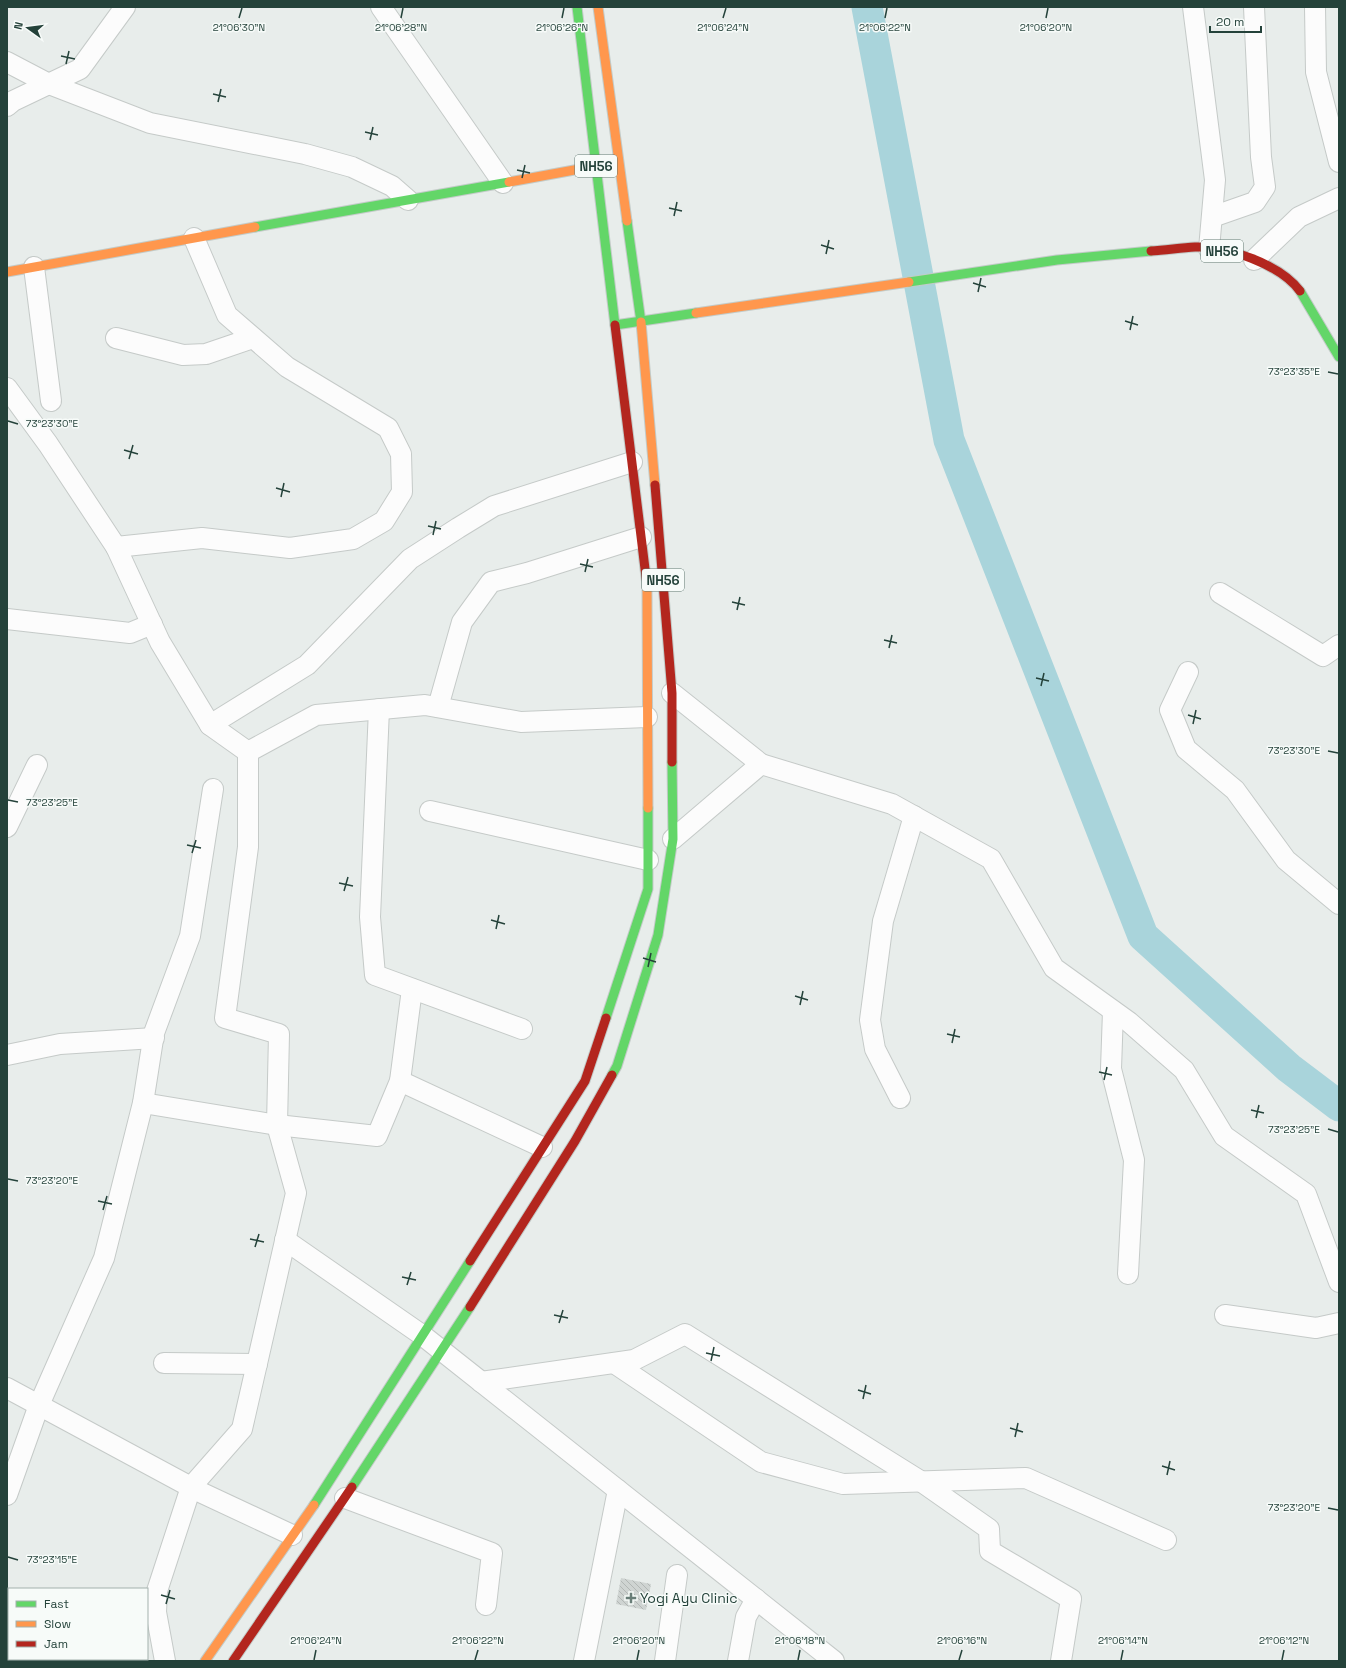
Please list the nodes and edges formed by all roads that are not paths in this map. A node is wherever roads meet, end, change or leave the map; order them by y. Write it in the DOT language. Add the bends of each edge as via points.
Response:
graph roads {
  1 [pos="125,7"];
  2 [pos="381,7"];
  3 [pos="577,7"];
  4 [pos="598,7"];
  5 [pos="1193,7"];
  6 [pos="1254,7"];
  7 [pos="1315,7"];
  8 [pos="7,62"];
  9 [pos="49,84"];
  10 [pos="7,106"];
  11 [pos="1339,162"];
  12 [pos="596,166"];
  13 [pos="502,183"];
  14 [pos="1339,198"];
  15 [pos="408,200"];
  16 [pos="1212,217"];
  17 [pos="194,238"];
  18 [pos="1209,249"];
  19 [pos="1254,260"];
  20 [pos="34,267"];
  21 [pos="7,272"];
  22 [pos="641,322"];
  23 [pos="615,326"];
  24 [pos="116,338"];
  25 [pos="253,338"];
  26 [pos="1339,357"];
  27 [pos="7,388"];
  28 [pos="51,401"];
  29 [pos="632,462"];
  30 [pos="641,537"];
  31 [pos="116,548"];
  32 [pos="1220,593"];
  33 [pos="7,619"];
  34 [pos="152,624"];
  35 [pos="1339,645"];
  36 [pos="1188,672"];
  37 [pos="672,693"];
  38 [pos="438,707"];
  39 [pos="379,709"];
  40 [pos="647,717"];
  41 [pos="210,725"];
  42 [pos="248,752"];
  43 [pos="761,764"];
  44 [pos="37,765"];
  45 [pos="213,789"];
  46 [pos="430,811"];
  47 [pos="914,816"];
  48 [pos="7,827"];
  49 [pos="672,839"];
  50 [pos="648,860"];
  51 [pos="1339,904"];
  52 [pos="412,989"];
  53 [pos="1113,1011"];
  54 [pos="522,1029"];
  55 [pos="154,1038"];
  56 [pos="7,1055"];
  57 [pos="400,1081"];
  58 [pos="900,1098"];
  59 [pos="143,1103"];
  60 [pos="277,1125"];
  61 [pos="542,1147"];
  62 [pos="285,1240"];
  63 [pos="1128,1274"];
  64 [pos="1339,1282"];
  65 [pos="1225,1315"];
  66 [pos="1339,1323"];
  67 [pos="422,1335"];
  68 [pos="442,1351"];
  69 [pos="164,1363"];
  70 [pos="614,1363"];
  71 [pos="257,1364"];
  72 [pos="481,1382"];
  73 [pos="7,1388"];
  74 [pos="39,1405"];
  75 [pos="922,1482"];
  76 [pos="191,1487"];
  77 [pos="618,1490"];
  78 [pos="7,1495"];
  79 [pos="344,1498"];
  80 [pos="292,1535"];
  81 [pos="1166,1540"];
  82 [pos="677,1575"];
  83 [pos="756,1599"];
  84 [pos="486,1605"];
  85 [pos="814,1654"];
  86 [pos="164,1661"];
  87 [pos="205,1661"];
  88 [pos="233,1661"];
  89 [pos="584,1661"];
  90 [pos="665,1661"];
  91 [pos="738,1661"];
  92 [pos="834,1661"];
  93 [pos="1061,1661"];
  1 -- 9 [label="street" via="80,69"];
  2 -- 13 [label="street"];
  3 -- 12 [label="main road, NH56"];
  4 -- 22 [label="main road, NH56"];
  5 -- 16 [label="street" via="1215,180"];
  6 -- 16 [label="street" via="1261,157 1265,187 1255,202"];
  7 -- 11 [label="street" via="1316,72"];
  8 -- 9 [label="street"];
  9 -- 10 [label="street"];
  9 -- 15 [label="street" via="150,123 305,154 352,167 392,186"];
  12 -- 13 [label="main road"];
  12 -- 23 [label="main road, NH56"];
  13 -- 15 [label="main road"];
  14 -- 19 [label="street" via="1298,217"];
  15 -- 17 [label="main road"];
  16 -- 18 [label="street"];
  17 -- 20 [label="main road"];
  17 -- 25 [label="street" via="227,315"];
  18 -- 19 [label="main road, NH56" via="1238,253"];
  18 -- 22 [label="main road, NH56" via="1196,247 1057,260"];
  19 -- 26 [label="main road, NH56" via="1276,269 1299,289"];
  20 -- 21 [label="main road"];
  20 -- 28 [label="street"];
  22 -- 23 [label="main road, NH56"];
  22 -- 37 [label="main road, NH56"];
  23 -- 29 [label="main road"];
  24 -- 25 [label="street" via="182,355 206,354"];
  25 -- 31 [label="street" via="287,367 388,428 401,454 402,492 384,521 353,539 290,548 202,538"];
  27 -- 31 [label="street" via="48,444"];
  29 -- 30 [label="main road"];
  29 -- 41 [label="street" via="494,506 410,558 307,665"];
  30 -- 38 [label="street" via="491,582 462,622"];
  30 -- 40 [label="main road" via="647,585"];
  31 -- 34 [label="street"];
  32 -- 35 [label="street" via="1323,656"];
  33 -- 34 [label="street" via="130,634"];
  34 -- 41 [label="street" via="160,642"];
  36 -- 51 [label="street" via="1170,710 1186,749 1235,790 1286,860"];
  37 -- 43 [label="street"];
  37 -- 49 [label="main road, NH56"];
  38 -- 39 [label="street" via="425,705"];
  38 -- 40 [label="street" via="521,722"];
  39 -- 42 [label="street" via="316,715"];
  39 -- 52 [label="street" via="370,917 375,975"];
  40 -- 50 [label="main road"];
  41 -- 42 [label="street"];
  42 -- 60 [label="street" via="248,847 225,1018 279,1034"];
  43 -- 47 [label="street" via="892,804"];
  43 -- 49 [label="street"];
  44 -- 48 [label="street"];
  45 -- 55 [label="street" via="190,936"];
  46 -- 50 [label="street"];
  47 -- 53 [label="street" via="991,858 1054,968"];
  47 -- 58 [label="street" via="883,921 870,1020 875,1049"];
  49 -- 68 [label="main road" via="658,935 616,1066 575,1141"];
  50 -- 61 [label="main road" via="648,889 585,1081"];
  52 -- 54 [label="street"];
  52 -- 57 [label="street"];
  53 -- 63 [label="street" via="1111,1069 1134,1160"];
  53 -- 64 [label="street" via="1184,1070 1224,1136 1306,1194"];
  55 -- 56 [label="street" via="60,1044"];
  55 -- 59 [label="street"];
  57 -- 60 [label="street" via="378,1136"];
  57 -- 61 [label="street"];
  59 -- 60 [label="street"];
  59 -- 74 [label="street" via="104,1258"];
  60 -- 62 [label="street" via="296,1193"];
  61 -- 67 [label="main road"];
  62 -- 67 [label="street"];
  62 -- 71 [label="street"];
  65 -- 66 [label="street" via="1316,1328"];
  67 -- 68 [label="street"];
  67 -- 80 [label="main road" via="314,1505"];
  68 -- 72 [label="street"];
  68 -- 79 [label="main road"];
  69 -- 71 [label="street"];
  70 -- 72 [label="street"];
  70 -- 75 [label="street" via="761,1462 843,1484"];
  70 -- 75 [label="street" via="634,1360 685,1334"];
  71 -- 76 [label="street" via="242,1429"];
  72 -- 77 [label="street"];
  73 -- 74 [label="street"];
  74 -- 76 [label="street"];
  74 -- 78 [label="street"];
  75 -- 81 [label="street" via="1026,1478"];
  75 -- 93 [label="street" via="989,1529 990,1551 1071,1599"];
  76 -- 80 [label="street"];
  76 -- 86 [label="street" via="157,1591 156,1612"];
  77 -- 83 [label="street"];
  77 -- 89 [label="street"];
  79 -- 84 [label="street" via="492,1553"];
  79 -- 88 [label="main road"];
  80 -- 87 [label="main road"];
  82 -- 90 [label="street"];
  83 -- 85 [label="street"];
  83 -- 91 [label="street" via="746,1617"];
  85 -- 92 [label="street"];
}
